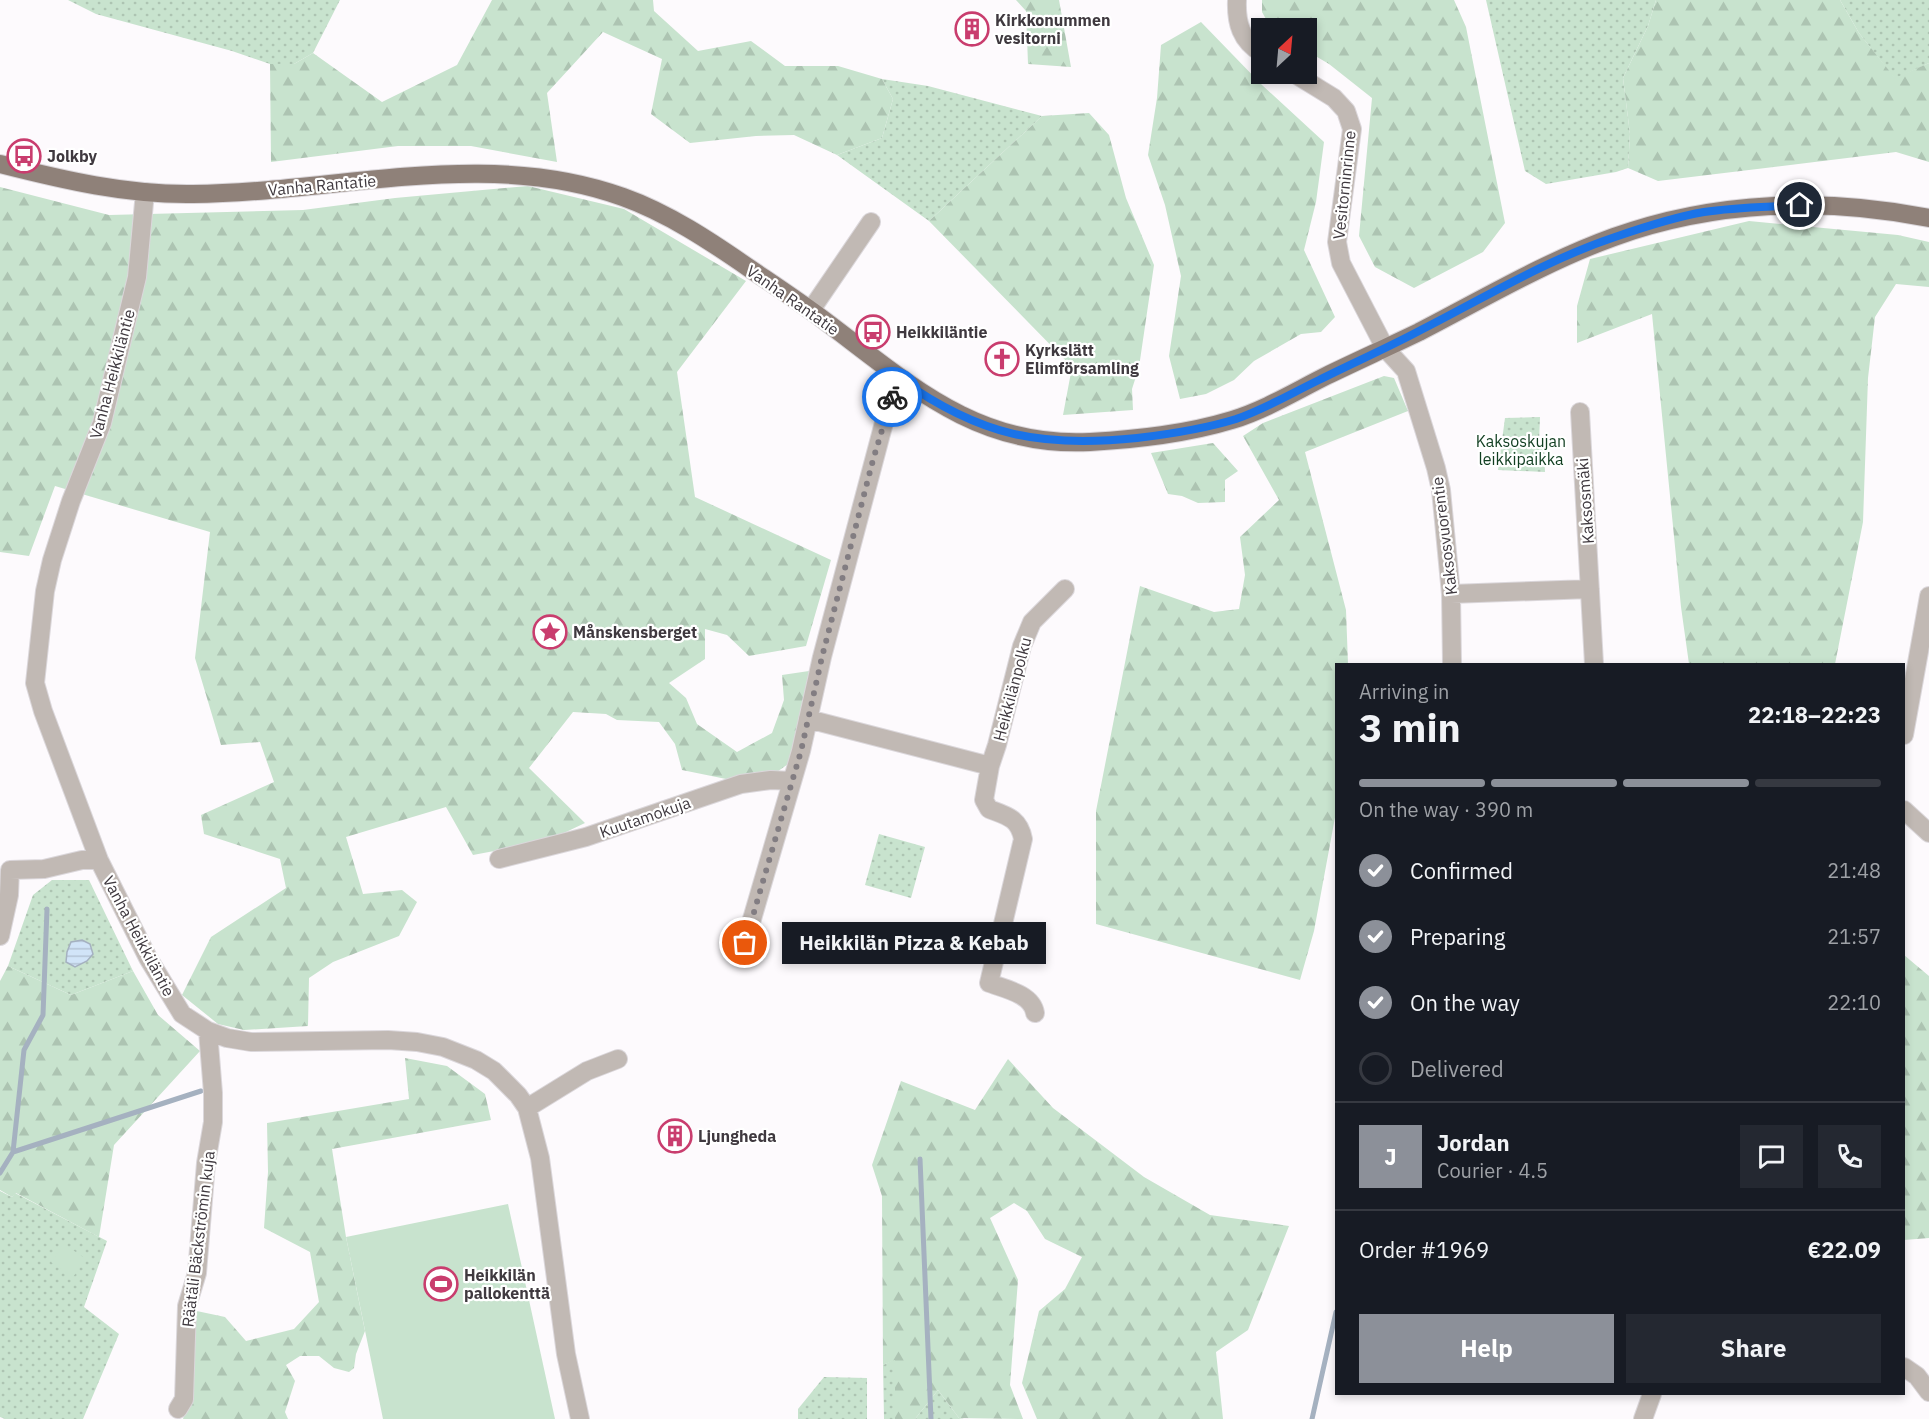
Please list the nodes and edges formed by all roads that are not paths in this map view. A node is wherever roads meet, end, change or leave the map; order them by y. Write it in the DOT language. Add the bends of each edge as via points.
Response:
graph roads {
  1 [pos="1237,0"];
  2 [pos="1251,44"];
  3 [pos="1311,84"];
  4 [pos="0,164"];
  5 [pos="145,192"];
  6 [pos="1929,218"];
  7 [pos="871,222"];
  8 [pos="811,310"];
  9 [pos="1385,348"];
  10 [pos="900,379"];
  11 [pos="1580,412"];
  12 [pos="1065,589"];
  13 [pos="1590,589"];
  14 [pos="1451,594"];
  15 [pos="1929,596"];
  16 [pos="1452,663"];
  17 [pos="1594,663"];
  18 [pos="808,719"];
  19 [pos="1905,729"];
  20 [pos="990,766"];
  21 [pos="792,781"];
  22 [pos="1905,811"];
  23 [pos="1929,832"];
  24 [pos="499,859"];
  25 [pos="99,860"];
  26 [pos="0,936"];
  27 [pos="745,943"];
  28 [pos="1035,1013"];
  29 [pos="208,1031"];
  30 [pos="618,1059"];
  31 [pos="527,1108"];
  32 [pos="1905,1368"];
  33 [pos="1929,1392"];
  34 [pos="1652,1395"];
  35 [pos="178,1409"];
  36 [pos="580,1419"];
  37 [pos="1643,1419"];
  1 -- 2 [label="street" via="1238,24"];
  3 -- 9 [label="street, Vesitorninrinne" via="1346,111 1352,129 1337,242 1341,263"];
  4 -- 5 [label="main road, Vanha Rantatie" via="85,184"];
  5 -- 8 [label="main road, Vanha Rantatie" via="245,192 448,175 526,176 564,181 651,209 711,242"];
  5 -- 25 [label="street, Vanha Heikkiläntie" via="137,277 102,423 52,560 35,683"];
  6 -- 9 [label="main road, Vanha Rantatie" via="1843,206 1800,205 1702,213 1663,222 1551,263"];
  7 -- 8 [label="street"];
  8 -- 10 [label="main road, Vanha Rantatie"];
  9 -- 10 [label="main road, Vanha Rantatie" via="1238,418 1194,430 1082,442 1025,437 981,424 942,406"];
  9 -- 14 [label="street, Kaksosvuorentie" via="1406,371 1436,468"];
  10 -- 18 [label="street" via="873,460"];
  11 -- 13 [label="street, Kaksosmäki"];
  12 -- 20 [label="street, Heikkilänpolku" via="1032,622"];
  13 -- 14 [label="street"];
  13 -- 17 [label="street, Kaksosmäki"];
  14 -- 16 [label="street, Kaksosvuorentie"];
  15 -- 19 [label="street"];
  18 -- 20 [label="street"];
  18 -- 21 [label="street"];
  20 -- 28 [label="street, Heikkilänpolku" via="984,800 989,809 1012,819 1021,829 1023,839 989,983 1028,999"];
  21 -- 24 [label="street, Kuutamokuja" via="741,784 586,837"];
  21 -- 27 [label="street"];
  22 -- 23 [label="street"];
  25 -- 26 [label="street" via="10,870"];
  25 -- 29 [label="street, Vanha Heikkiläntie" via="176,1005"];
  29 -- 31 [label="street, Vanha Heikkiläntie" via="251,1042 388,1040 443,1047 494,1071"];
  29 -- 35 [label="street, Räätäli Bäckströmin kuja" via="213,1122 197,1273 187,1306 184,1399"];
  30 -- 31 [label="street" via="587,1071"];
  31 -- 36 [label="street, Vanha Heikkiläntie" via="540,1158 566,1354"];
  32 -- 33 [label="street"];
  34 -- 37 [label="street"];
}
